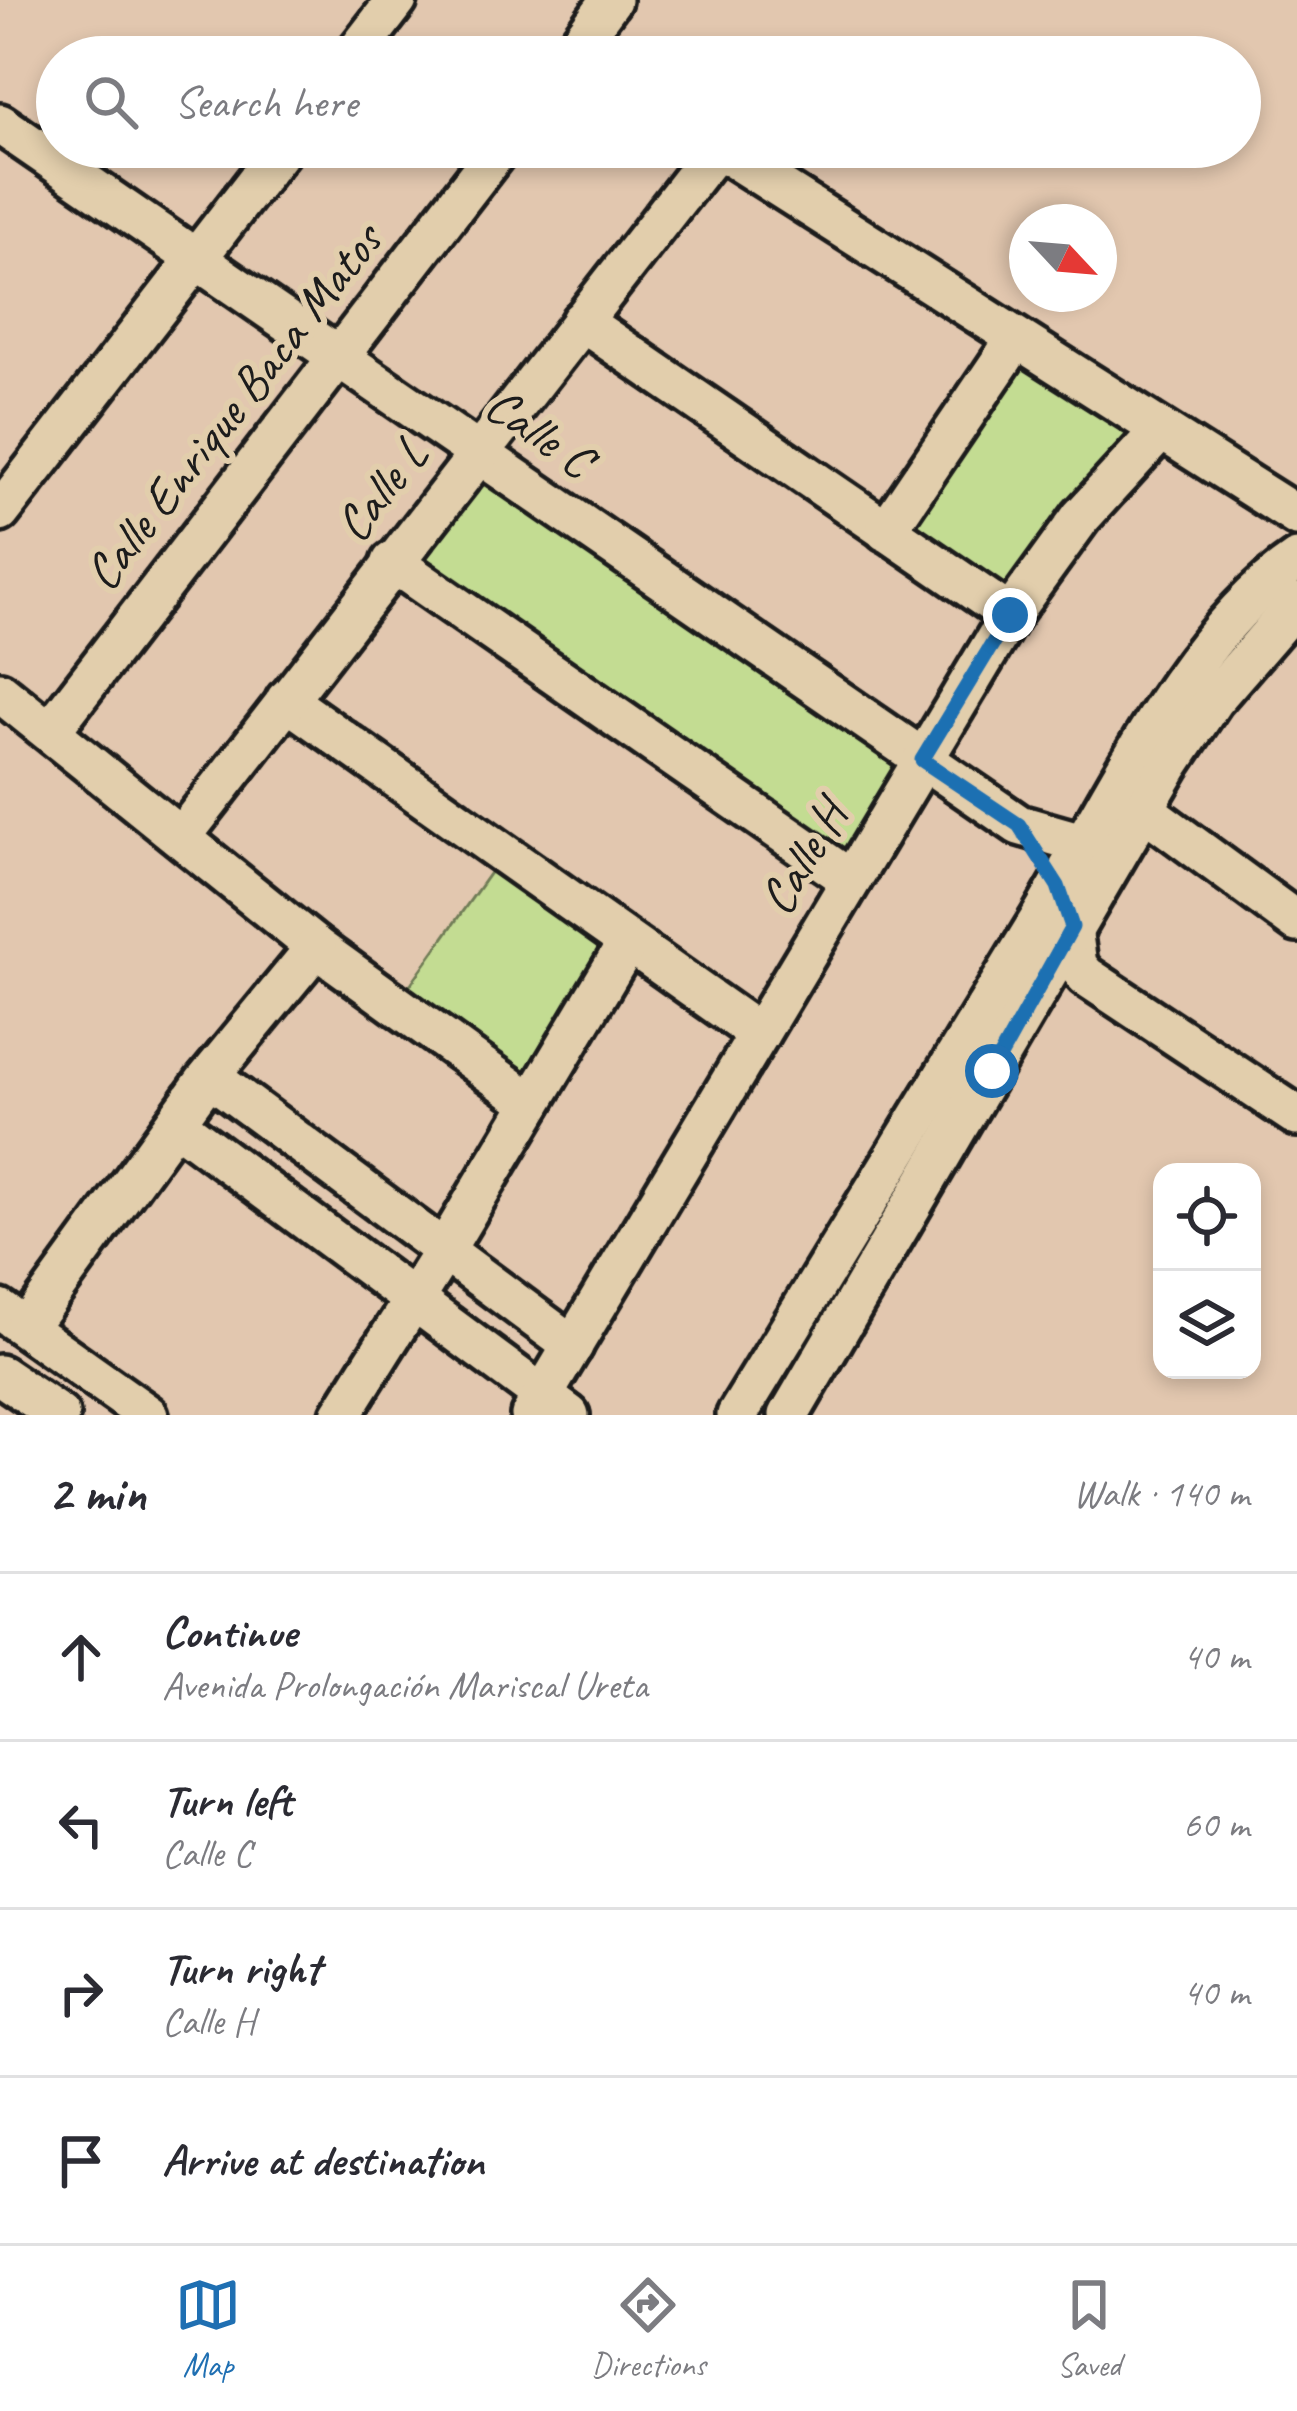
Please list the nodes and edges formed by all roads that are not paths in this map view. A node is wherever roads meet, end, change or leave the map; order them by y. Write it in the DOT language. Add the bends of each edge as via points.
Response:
graph roads {
  1 [pos="397,0"];
  2 [pos="611,0"];
  3 [pos="369,36"];
  4 [pos="584,36"];
  5 [pos="0,124"];
  6 [pos="36,149"];
  7 [pos="63,168"];
  8 [pos="267,168"];
  9 [pos="484,168"];
  10 [pos="701,168"];
  11 [pos="749,168"];
  12 [pos="195,260"];
  13 [pos="581,321"];
  14 [pos="1016,339"];
  15 [pos="339,356"];
  16 [pos="1160,430"];
  17 [pos="477,453"];
  18 [pos="0,512"];
  19 [pos="1297,516"];
  20 [pos="886,531"];
  21 [pos="1297,560"];
  22 [pos="392,562"];
  23 [pos="1297,603"];
  24 [pos="1010,615"];
  25 [pos="0,692"];
  26 [pos="286,700"];
  27 [pos="51,730"];
  28 [pos="922,760"];
  29 [pos="1143,809"];
  30 [pos="1019,825"];
  31 [pos="181,837"];
  32 [pos="1099,849"];
  33 [pos="851,880"];
  34 [pos="1058,886"];
  35 [pos="1297,922"];
  36 [pos="1072,927"];
  37 [pos="628,942"];
  38 [pos="316,946"];
  39 [pos="759,1034"];
  40 [pos="212,1078"];
  41 [pos="532,1103"];
  42 [pos="1297,1116"];
  43 [pos="175,1124"];
  44 [pos="444,1251"];
  45 [pos="412,1300"];
  46 [pos="13,1319"];
  47 [pos="569,1352"];
  48 [pos="0,1375"];
  49 [pos="792,1407"];
  50 [pos="548,1409"];
  51 [pos="59,1415"];
  52 [pos="148,1415"];
  53 [pos="341,1415"];
  54 [pos="736,1415"];
  1 -- 3 [label="street"];
  2 -- 4 [label="street"];
  5 -- 6 [label="street, Calle C"];
  7 -- 12 [label="street, Calle C"];
  8 -- 12 [label="street"];
  9 -- 15 [label="street, Calle Enrique Baca Matos"];
  10 -- 13 [label="street, Calle L"];
  11 -- 14 [label="street, Calle L"];
  12 -- 15 [label="street, Calle C"];
  12 -- 18 [label="street"];
  13 -- 17 [label="street, Calle L"];
  13 -- 20 [label="street"];
  14 -- 16 [label="street"];
  14 -- 20 [label="street"];
  15 -- 17 [label="street, Calle C"];
  15 -- 27 [label="street, Calle Enrique Baca Matos"];
  16 -- 19 [label="street"];
  16 -- 24 [label="street, Calle H" via="1081,517"];
  17 -- 22 [label="street, Calle L"];
  17 -- 28 [label="street, Calle C"];
  20 -- 24 [label="street"];
  21 -- 32 [label="street" via="1240,608 1168,702"];
  22 -- 26 [label="street, Calle L"];
  22 -- 33 [label="street"];
  23 -- 29 [label="street" via="1213,700"];
  24 -- 28 [label="street, Calle H"];
  25 -- 27 [label="street"];
  26 -- 31 [label="street, Calle L"];
  26 -- 37 [label="street"];
  27 -- 31 [label="street"];
  28 -- 30 [label="street, Calle C"];
  28 -- 33 [label="street, Calle H"];
  29 -- 32 [label="street"];
  29 -- 35 [label="street"];
  30 -- 32 [label="street, Calle C"];
  30 -- 34 [label="street, Calle C"];
  31 -- 38 [label="street"];
  32 -- 34 [label="street"];
  32 -- 36 [label="street"];
  33 -- 39 [label="street, Calle H"];
  34 -- 36 [label="street, Calle C"];
  34 -- 54 [label="street"];
  36 -- 42 [label="street, Calle C" via="1077,965 1087,976"];
  36 -- 49 [label="street"];
  37 -- 39 [label="street"];
  37 -- 41 [label="street"];
  38 -- 40 [label="street"];
  38 -- 41 [label="street"];
  39 -- 47 [label="street, Calle H"];
  40 -- 43 [label="street"];
  40 -- 44 [label="street"];
  41 -- 44 [label="street"];
  43 -- 45 [label="street"];
  43 -- 46 [label="street"];
  44 -- 45 [label="street"];
  44 -- 47 [label="street"];
  45 -- 50 [label="street"];
  45 -- 53 [label="street"];
  46 -- 52 [label="street"];
  47 -- 50 [label="street, Calle H"];
  48 -- 51 [label="street"];
}
